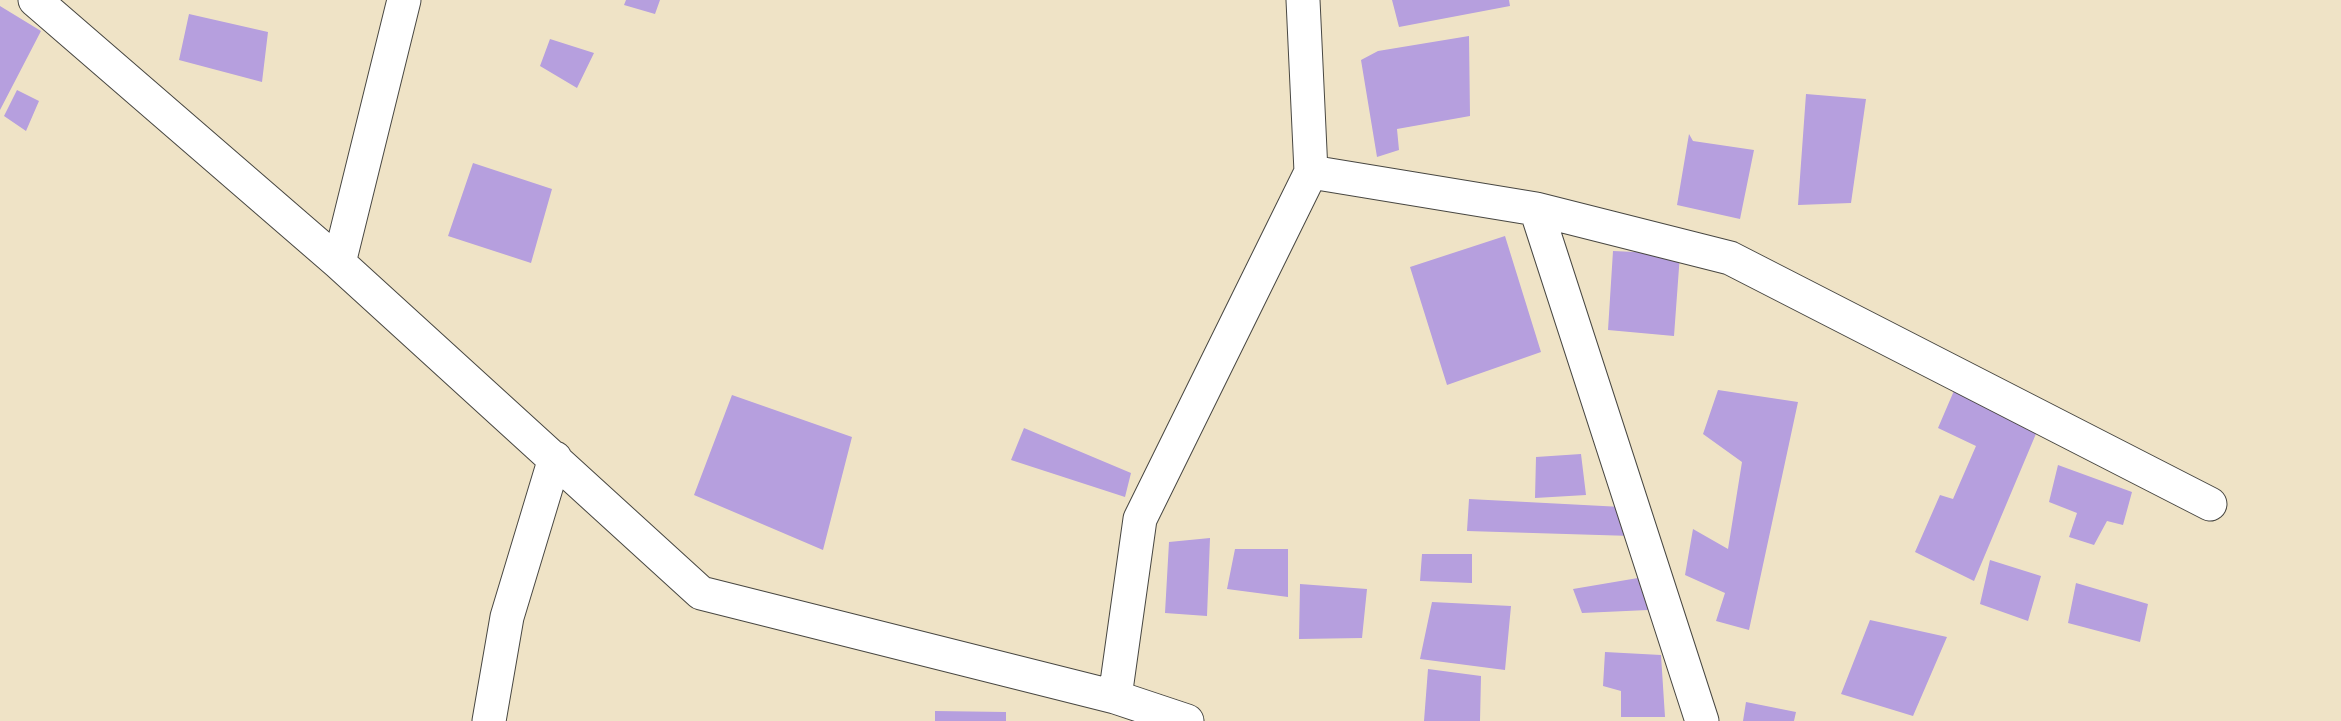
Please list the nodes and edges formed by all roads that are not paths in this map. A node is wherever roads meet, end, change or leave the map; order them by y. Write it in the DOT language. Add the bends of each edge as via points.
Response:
graph roads {
  1 [pos="35,0"];
  2 [pos="404,0"];
  3 [pos="1303,0"];
  4 [pos="1311,172"];
  5 [pos="1536,209"];
  6 [pos="339,263"];
  7 [pos="555,458"];
  8 [pos="2210,504"];
  9 [pos="1115,697"];
  10 [pos="489,721"];
  11 [pos="1187,721"];
  12 [pos="1702,721"];
  1 -- 6 [label="street"];
  2 -- 6 [label="street"];
  3 -- 4 [label="street"];
  4 -- 5 [label="street"];
  4 -- 9 [label="street" via="1140,519"];
  5 -- 8 [label="street" via="1730,258"];
  5 -- 12 [label="street"];
  6 -- 7 [label="street"];
  7 -- 9 [label="street" via="701,593"];
  7 -- 10 [label="street" via="507,617"];
  9 -- 11 [label="street"];
}
